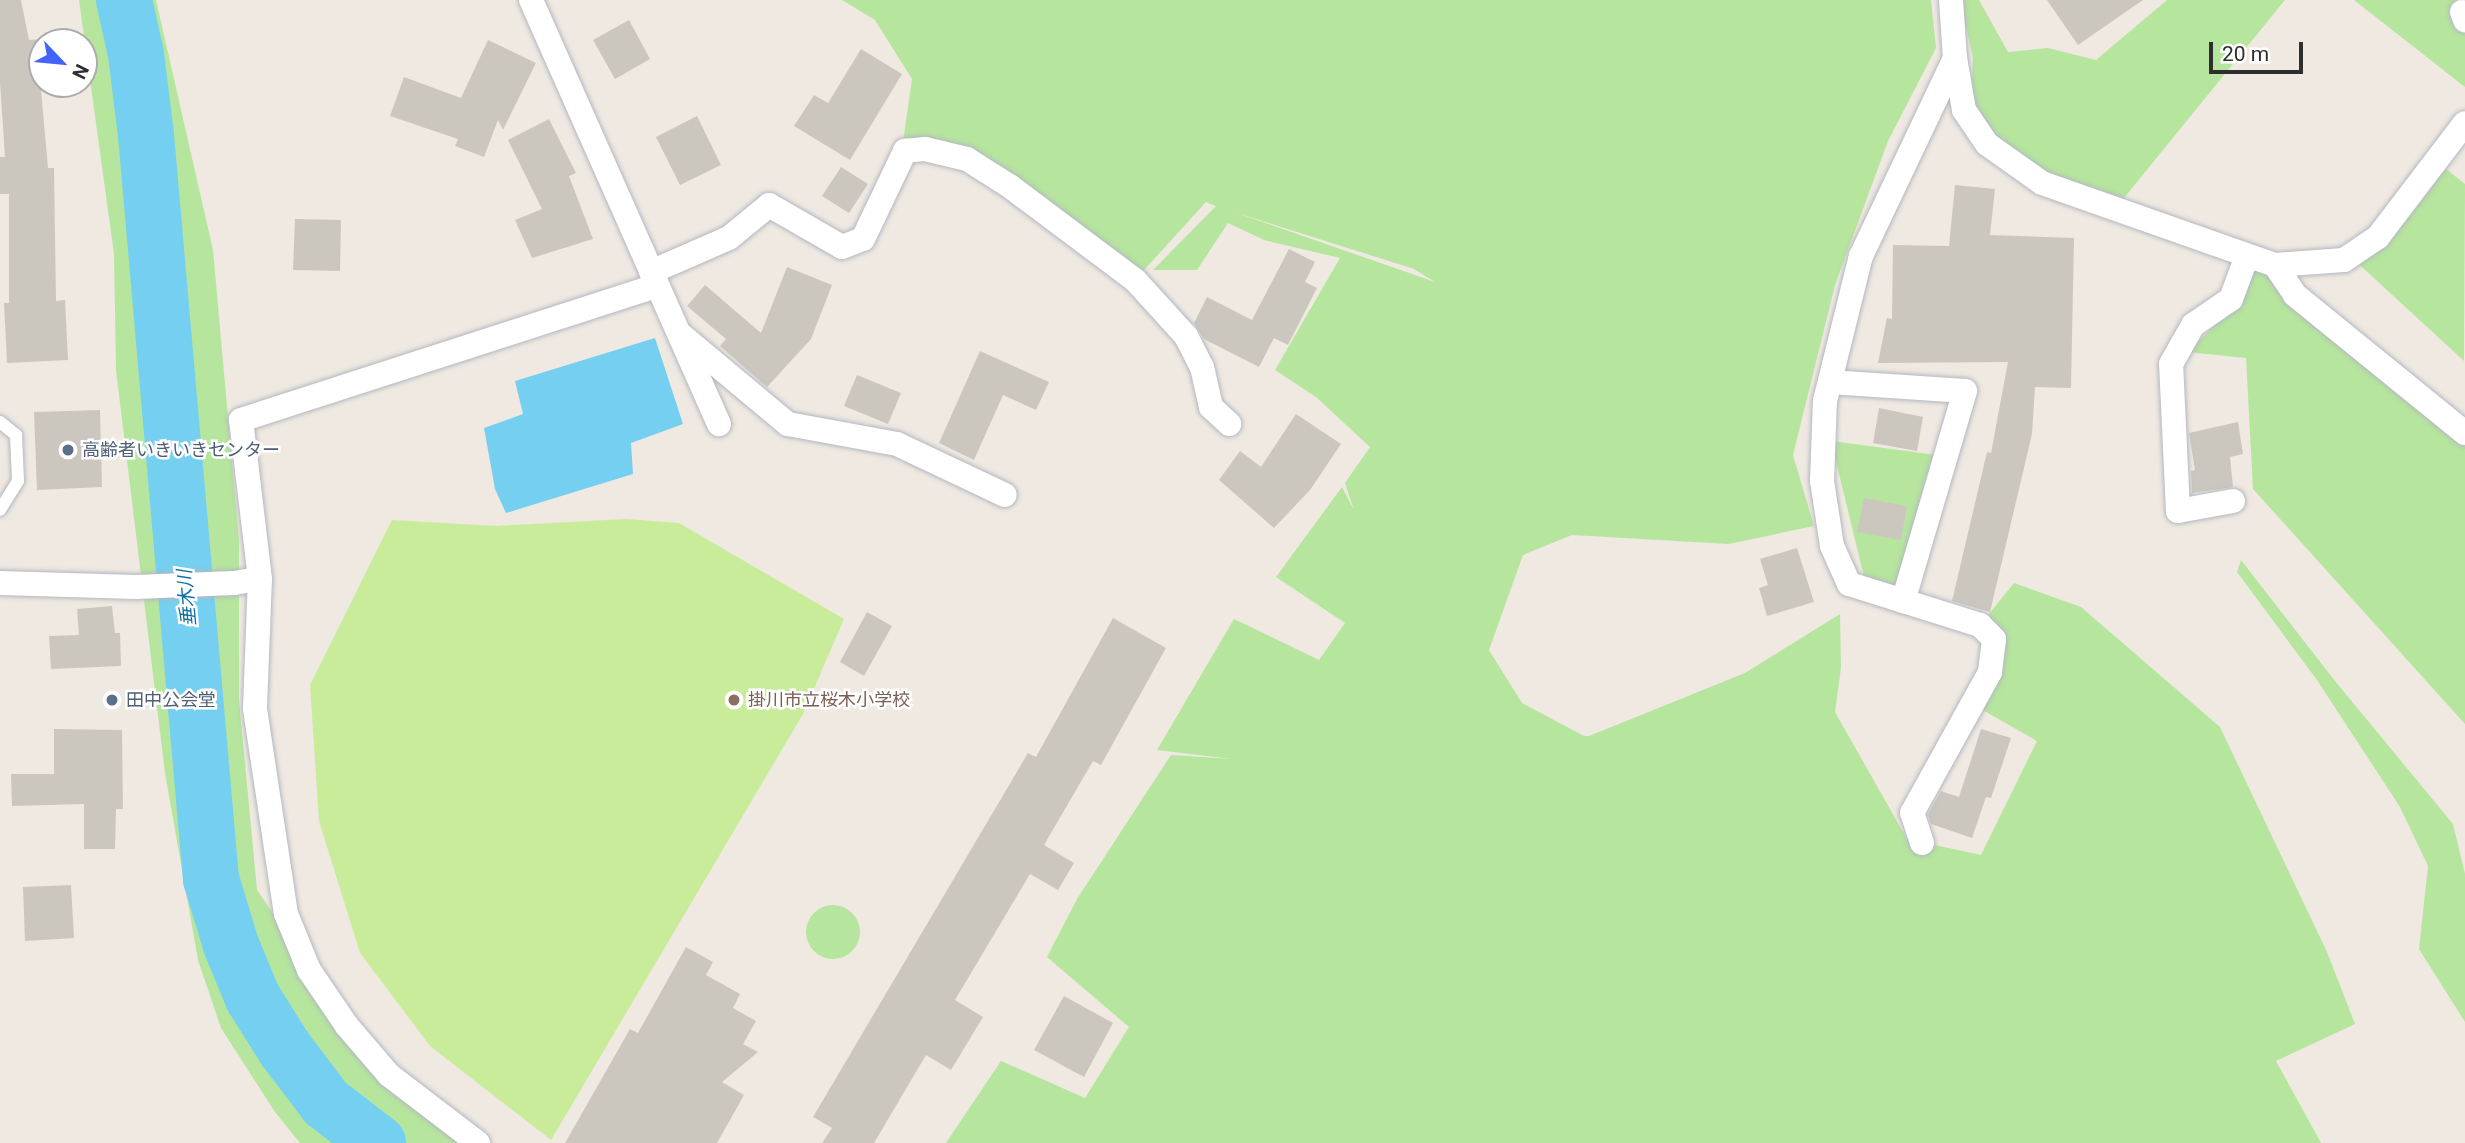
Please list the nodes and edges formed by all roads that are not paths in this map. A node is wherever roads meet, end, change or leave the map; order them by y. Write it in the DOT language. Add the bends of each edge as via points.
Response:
graph roads {
  1 [pos="531,0"];
  2 [pos="1951,0"];
  3 [pos="1955,58"];
  4 [pos="2464,126"];
  5 [pos="2247,256"];
  6 [pos="2275,265"];
  7 [pos="654,279"];
  8 [pos="678,333"];
  9 [pos="1830,382"];
  10 [pos="0,422"];
  11 [pos="719,424"];
  12 [pos="1229,425"];
  13 [pos="2465,433"];
  14 [pos="1005,495"];
  15 [pos="2233,501"];
  16 [pos="0,510"];
  17 [pos="260,579"];
  18 [pos="0,583"];
  19 [pos="1903,601"];
  20 [pos="1922,843"];
  21 [pos="478,1143"];
  1 -- 7 [label="street"];
  2 -- 3 [label="street"];
  3 -- 5 [label="street" via="1964,110 1987,144 2013,165 2042,183"];
  3 -- 9 [label="street" via="1861,256"];
  4 -- 6 [label="street" via="2378,237 2344,260"];
  5 -- 6 [label="street"];
  5 -- 15 [label="street" via="2231,299 2193,325 2171,364 2178,511"];
  6 -- 13 [label="street" via="2295,295"];
  7 -- 8 [label="street"];
  7 -- 12 [label="street" via="729,238 769,205 842,247 863,239 905,151 925,149 967,159 1012,187 1135,281 1186,336 1202,368 1211,407"];
  7 -- 17 [label="street" via="241,420"];
  8 -- 11 [label="street"];
  8 -- 14 [label="street" via="788,424 897,444"];
  9 -- 19 [label="street" via="1822,481 1832,546 1849,584"];
  9 -- 19 [label="street" via="1965,391"];
  10 -- 16 [label="lane" via="16,435 18,481"];
  17 -- 18 [label="street" via="136,587"];
  17 -- 21 [label="street" via="255,708 286,914 309,970 347,1026 389,1075"];
  19 -- 20 [label="street" via="1980,625 1994,639 1990,672 1912,813"];
}
